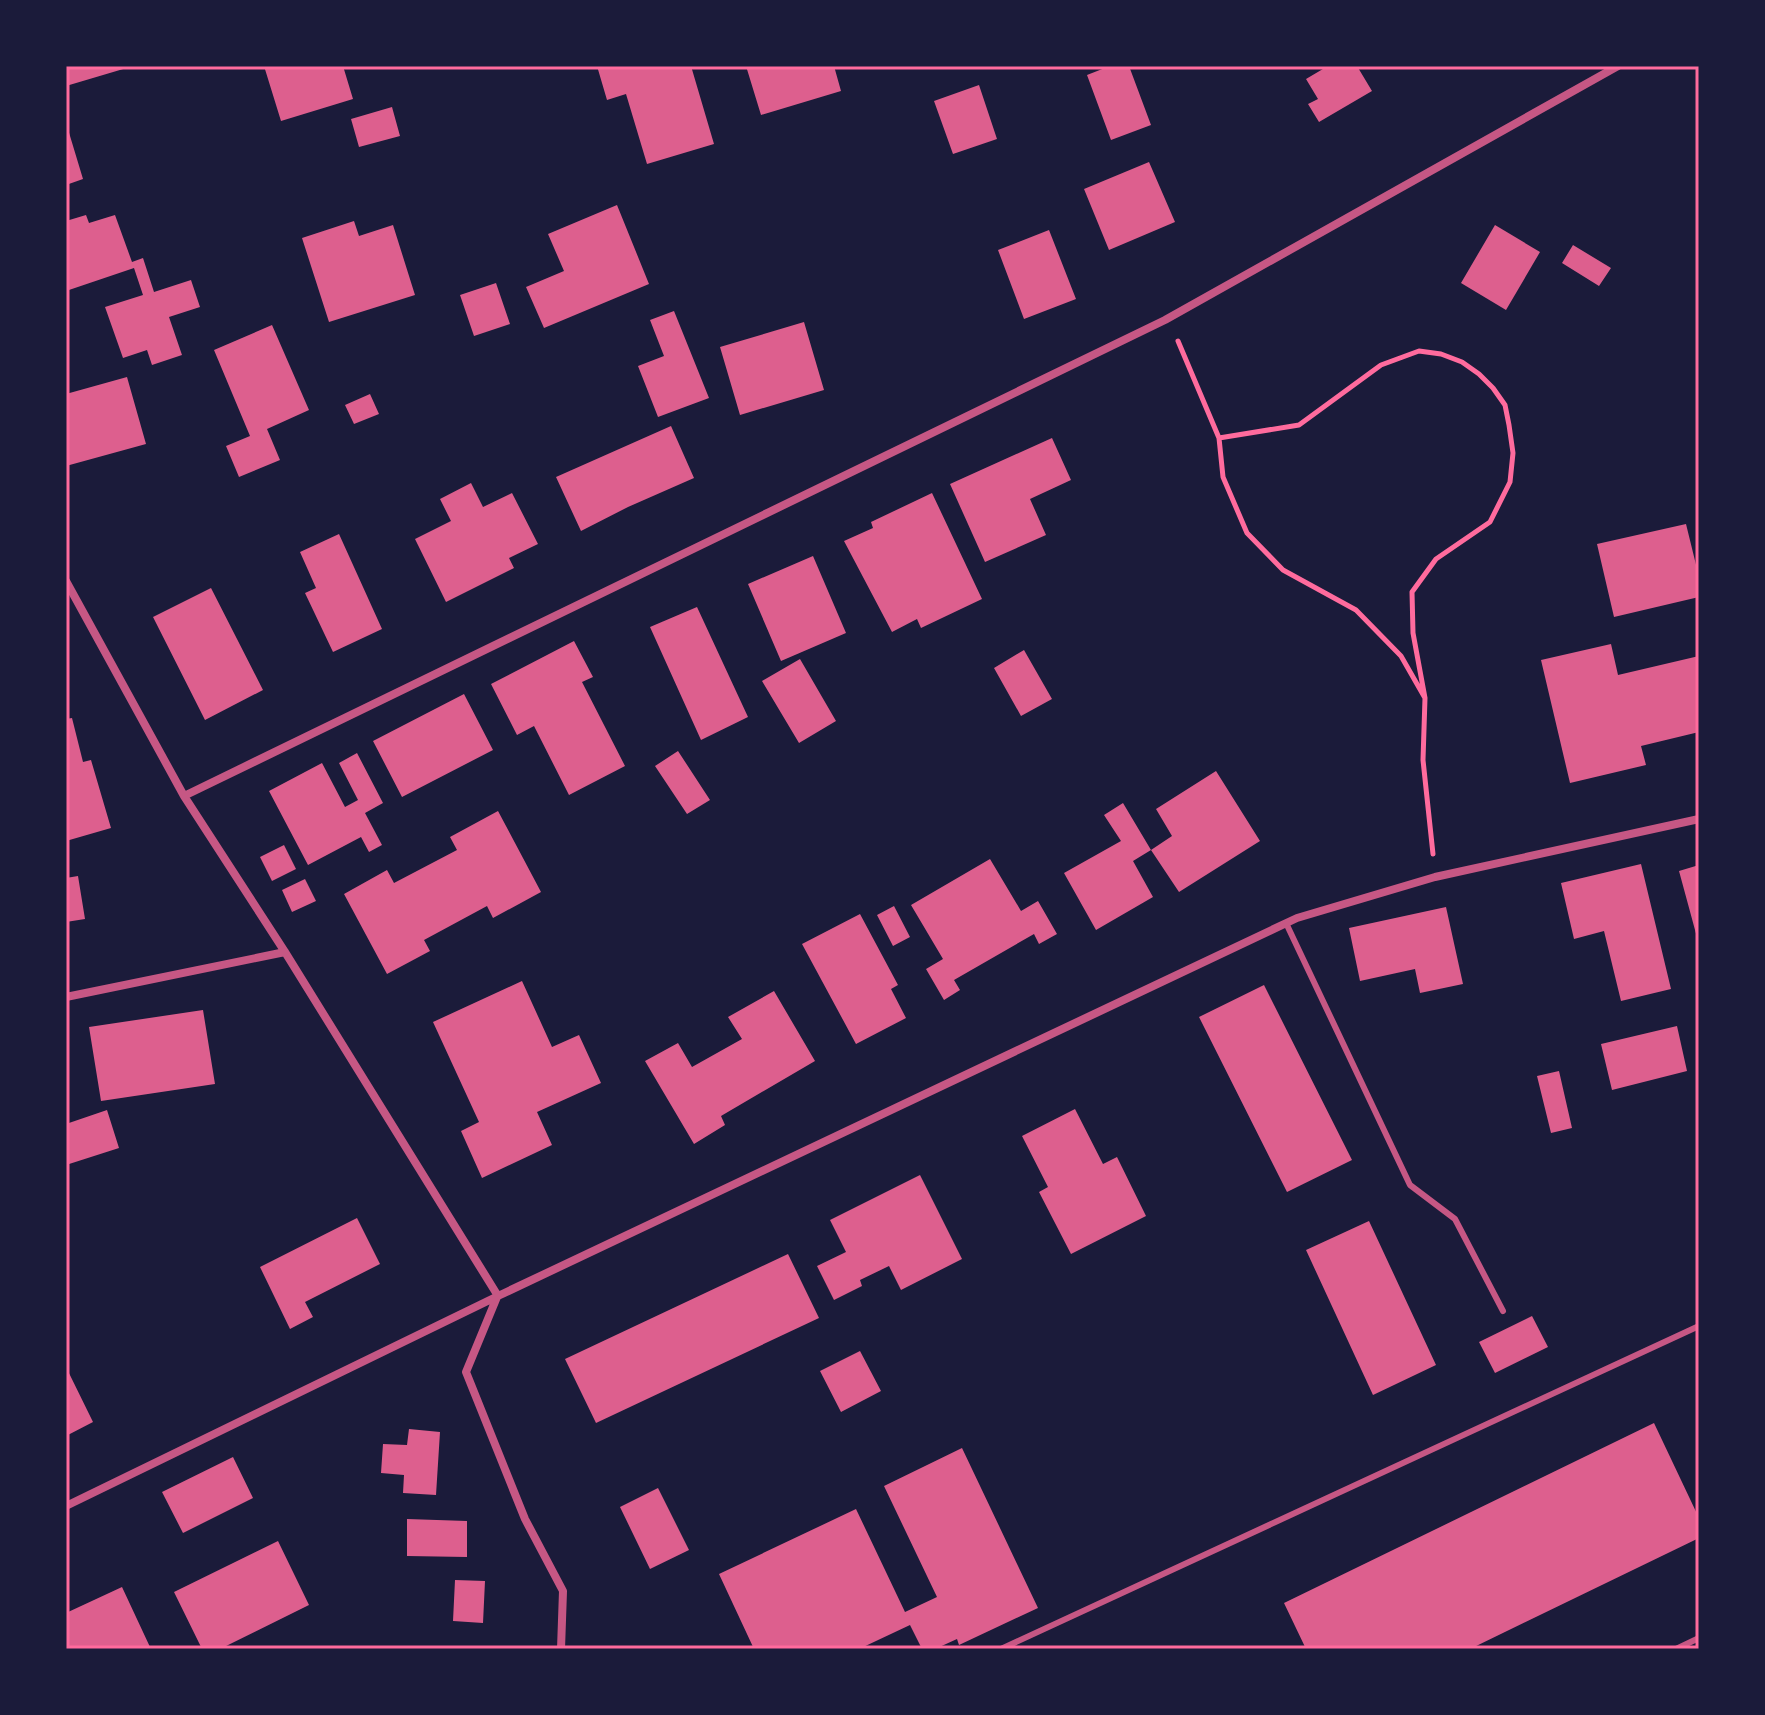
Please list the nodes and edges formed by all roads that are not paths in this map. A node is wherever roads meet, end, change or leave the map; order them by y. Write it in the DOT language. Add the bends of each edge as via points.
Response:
graph roads {
  1 [pos="1618,66"];
  2 [pos="66,581"];
  3 [pos="184,796"];
  4 [pos="1699,819"];
  5 [pos="1286,923"];
  6 [pos="285,952"];
  7 [pos="66,997"];
  8 [pos="498,1296"];
  9 [pos="1503,1311"];
  10 [pos="1699,1326"];
  11 [pos="66,1506"];
  12 [pos="1699,1638"];
  13 [pos="561,1649"];
  14 [pos="1001,1649"];
  15 [pos="1676,1649"];
  1 -- 3 [label="street" via="1165,320"];
  2 -- 3 [label="street"];
  3 -- 6 [label="street"];
  4 -- 5 [label="street" via="1435,877"];
  5 -- 8 [label="street"];
  5 -- 9 [label="lane" via="1410,1185 1455,1219"];
  6 -- 7 [label="street"];
  6 -- 8 [label="street"];
  8 -- 11 [label="street"];
  8 -- 13 [label="street" via="466,1372 525,1519 563,1591"];
  10 -- 14 [label="lane"];
  12 -- 15 [label="lane"];
}
